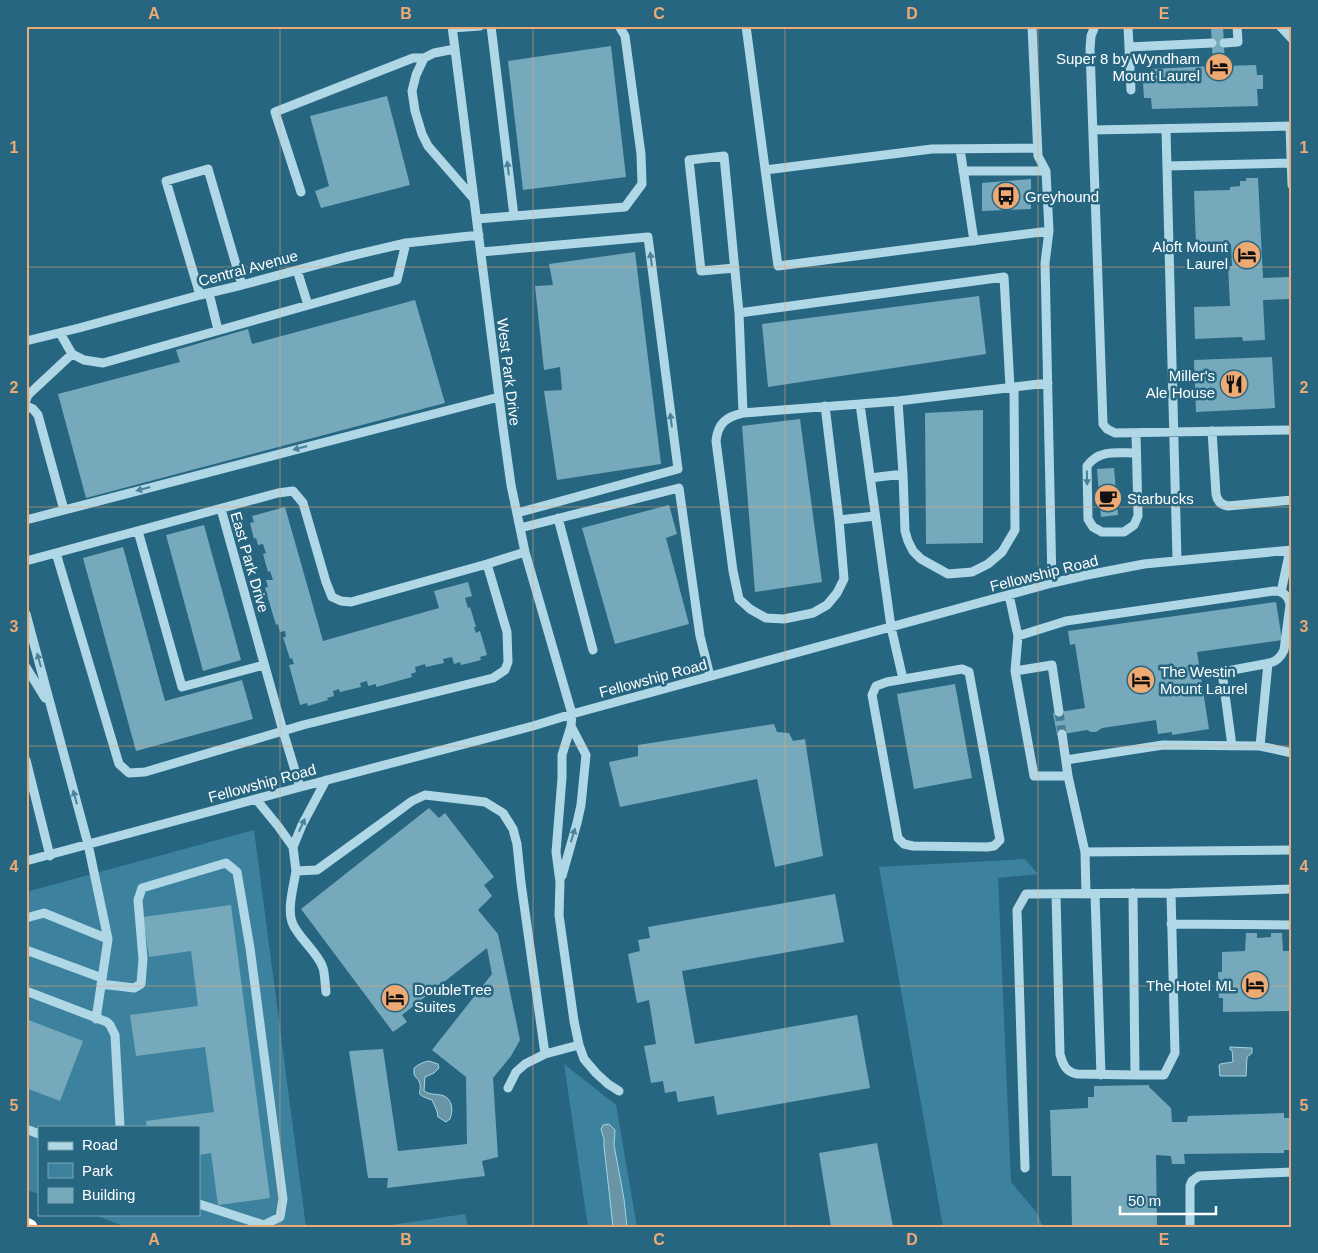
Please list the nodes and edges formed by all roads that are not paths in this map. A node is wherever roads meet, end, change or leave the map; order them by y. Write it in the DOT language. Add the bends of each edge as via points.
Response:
graph roads {
  1 [pos="480,26"];
  2 [pos="491,26"];
  3 [pos="619,26"];
  4 [pos="746,26"];
  5 [pos="1032,26"];
  6 [pos="1095,26"];
  7 [pos="1128,26"];
  8 [pos="1237,26"];
  9 [pos="1280,26"];
  10 [pos="452,27"];
  11 [pos="1292,39"];
  12 [pos="1212,43"];
  13 [pos="1224,43"];
  14 [pos="1129,47"];
  15 [pos="455,49"];
  16 [pos="424,58"];
  17 [pos="1131,90"];
  18 [pos="1291,126"];
  19 [pos="1166,129"];
  20 [pos="1093,130"];
  21 [pos="1038,148"];
  22 [pos="960,149"];
  23 [pos="1291,162"];
  24 [pos="1167,166"];
  25 [pos="765,170"];
  26 [pos="963,171"];
  27 [pos="1046,171"];
  28 [pos="1292,185"];
  29 [pos="301,192"];
  30 [pos="474,199"];
  31 [pos="514,216"];
  32 [pos="477,218"];
  33 [pos="1049,231"];
  34 [pos="479,235"];
  35 [pos="974,241"];
  36 [pos="406,244"];
  37 [pos="481,252"];
  38 [pos="735,268"];
  39 [pos="297,270"];
  40 [pos="242,285"];
  41 [pos="204,294"];
  42 [pos="308,305"];
  43 [pos="739,314"];
  44 [pos="218,330"];
  45 [pos="60,333"];
  46 [pos="26,341"];
  47 [pos="72,354"];
  48 [pos="1048,382"];
  49 [pos="1012,387"];
  50 [pos="499,397"];
  51 [pos="26,400"];
  52 [pos="898,401"];
  53 [pos="860,404"];
  54 [pos="26,406"];
  55 [pos="825,406"];
  56 [pos="743,412"];
  57 [pos="1292,430"];
  58 [pos="1212,431"];
  59 [pos="1173,432"];
  60 [pos="1136,433"];
  61 [pos="1136,453"];
  62 [pos="903,474"];
  63 [pos="870,478"];
  64 [pos="1292,500"];
  65 [pos="221,508"];
  66 [pos="64,510"];
  67 [pos="517,513"];
  68 [pos="875,516"];
  69 [pos="558,518"];
  70 [pos="26,520"];
  71 [pos="839,520"];
  72 [pos="520,528"];
  73 [pos="138,531"];
  74 [pos="1291,550"];
  75 [pos="525,552"];
  76 [pos="56,553"];
  77 [pos="1177,560"];
  78 [pos="26,561"];
  79 [pos="486,564"];
  80 [pos="1052,583"];
  81 [pos="1281,592"];
  82 [pos="1008,595"];
  83 [pos="26,614"];
  84 [pos="891,627"];
  85 [pos="1018,636"];
  86 [pos="593,650"];
  87 [pos="1268,663"];
  88 [pos="264,665"];
  89 [pos="26,667"];
  90 [pos="1015,671"];
  91 [pos="710,676"];
  92 [pos="903,679"];
  93 [pos="51,706"];
  94 [pos="1059,712"];
  95 [pos="572,714"];
  96 [pos="571,726"];
  97 [pos="282,731"];
  98 [pos="1062,734"];
  99 [pos="1232,746"];
  100 [pos="1260,746"];
  101 [pos="1292,753"];
  102 [pos="26,760"];
  103 [pos="1066,760"];
  104 [pos="1068,776"];
  105 [pos="326,780"];
  106 [pos="300,787"];
  107 [pos="256,799"];
  108 [pos="88,844"];
  109 [pos="293,847"];
  110 [pos="1292,850"];
  111 [pos="1085,852"];
  112 [pos="50,856"];
  113 [pos="26,861"];
  114 [pos="296,871"];
  115 [pos="560,882"];
  116 [pos="1292,888"];
  117 [pos="1171,893"];
  118 [pos="1056,894"];
  119 [pos="1090,894"];
  120 [pos="1133,894"];
  121 [pos="26,918"];
  122 [pos="1172,924"];
  123 [pos="1292,925"];
  124 [pos="108,939"];
  125 [pos="26,950"];
  126 [pos="102,981"];
  127 [pos="26,991"];
  128 [pos="326,992"];
  129 [pos="96,1018"];
  130 [pos="579,1045"];
  131 [pos="545,1054"];
  132 [pos="1101,1075"];
  133 [pos="1135,1075"];
  134 [pos="508,1088"];
  135 [pos="619,1091"];
  136 [pos="120,1126"];
  137 [pos="26,1129"];
  138 [pos="38,1134"];
  139 [pos="1025,1168"];
  140 [pos="1292,1172"];
  141 [pos="200,1204"];
  142 [pos="26,1225"];
  143 [pos="30,1227"];
  144 [pos="1190,1227"];
  1 -- 10 [label="street"];
  31 -- 2 [label="street, one-way"];
  3 -- 31 [label="street" via="625,36 642,184 626,207"];
  4 -- 25 [label="street"];
  5 -- 21 [label="street"];
  6 -- 20 [label="street" via="1090,44"];
  7 -- 14 [label="street"];
  8 -- 13 [label="street" via="1238,42"];
  9 -- 11 [label="street"];
  10 -- 15 [label="street, West Park Drive"];
  12 -- 14 [label="street"];
  14 -- 17 [label="street"];
  15 -- 16 [label="street"];
  15 -- 30 [label="street, West Park Drive"];
  16 -- 29 [label="street" via="413,58 275,112"];
  16 -- 30 [label="street" via="412,91 422,134 428,146"];
  18 -- 19 [label="street"];
  18 -- 23 [label="street"];
  19 -- 20 [label="street"];
  19 -- 24 [label="street"];
  20 -- 60 [label="street" via="1102,422 1115,434"];
  21 -- 22 [label="street"];
  21 -- 27 [label="street" via="1038,156"];
  22 -- 25 [label="street" via="932,149"];
  22 -- 26 [label="street"];
  23 -- 24 [label="street"];
  23 -- 28 [label="street"];
  24 -- 59 [label="street"];
  25 -- 35 [label="street" via="778,266"];
  26 -- 27 [label="street"];
  26 -- 35 [label="street"];
  27 -- 33 [label="street"];
  30 -- 32 [label="street, West Park Drive"];
  31 -- 32 [label="street"];
  32 -- 34 [label="street, West Park Drive"];
  33 -- 35 [label="street"];
  33 -- 48 [label="street" via="1045,263"];
  34 -- 36 [label="street, Central Avenue"];
  34 -- 37 [label="street, West Park Drive"];
  36 -- 39 [label="street, Central Avenue"];
  36 -- 42 [label="street" via="397,280"];
  37 -- 50 [label="street, West Park Drive"];
  67 -- 37 [label="street, one-way" via="678,469 648,237"];
  38 -- 38 [label="street" via="724,156 688,160 701,271"];
  38 -- 43 [label="street"];
  39 -- 40 [label="street, Central Avenue"];
  39 -- 42 [label="street"];
  40 -- 41 [label="street, Central Avenue"];
  40 -- 41 [label="street" via="208,169 166,182"];
  41 -- 44 [label="street"];
  41 -- 45 [label="street, Central Avenue"];
  42 -- 44 [label="street"];
  43 -- 49 [label="street" via="1004,278"];
  43 -- 56 [label="street"];
  44 -- 47 [label="street" via="103,363"];
  45 -- 46 [label="street, Central Avenue"];
  45 -- 47 [label="street"];
  47 -- 51 [label="street"];
  48 -- 49 [label="street"];
  48 -- 80 [label="street"];
  49 -- 52 [label="street"];
  49 -- 62 [label="street" via="1016,530 1002,552 988,564 972,572 948,574 913,551 905,530"];
  50 -- 66 [label="street, one-way"];
  50 -- 67 [label="street, West Park Drive"];
  52 -- 53 [label="street"];
  52 -- 62 [label="street"];
  53 -- 55 [label="street"];
  53 -- 63 [label="street"];
  54 -- 66 [label="street" via="38,415"];
  55 -- 56 [label="street"];
  55 -- 71 [label="street"];
  56 -- 71 [label="street" via="722,422 716,441 739,599 766,618 784,619 813,613 827,605 838,593 844,579"];
  57 -- 58 [label="street"];
  58 -- 59 [label="street"];
  58 -- 64 [label="street" via="1216,494 1221,504"];
  59 -- 60 [label="street"];
  59 -- 77 [label="street"];
  60 -- 61 [label="street"];
  61 -- 61 [label="street, one-way" via="1105,454 1087,466 1088,519 1100,532 1126,531 1134,525 1138,516"];
  62 -- 63 [label="street"];
  63 -- 68 [label="street"];
  65 -- 73 [label="street, East Park Drive"];
  65 -- 79 [label="street" via="292,491 303,503 332,597 341,601 351,602"];
  65 -- 88 [label="street, East Park Drive"];
  66 -- 70 [label="street"];
  67 -- 72 [label="street, West Park Drive"];
  68 -- 71 [label="street"];
  68 -- 84 [label="street"];
  69 -- 72 [label="street"];
  69 -- 86 [label="street"];
  69 -- 91 [label="street" via="679,488 700,636"];
  72 -- 75 [label="street, West Park Drive"];
  73 -- 76 [label="street, East Park Drive"];
  73 -- 88 [label="street" via="182,687"];
  74 -- 77 [label="street, Fellowship Road"];
  74 -- 81 [label="street"];
  75 -- 79 [label="street"];
  75 -- 95 [label="street, West Park Drive"];
  76 -- 78 [label="street, East Park Drive"];
  76 -- 97 [label="street" via="119,764 130,773 145,772"];
  77 -- 80 [label="street, Fellowship Road"];
  79 -- 97 [label="street" via="507,632 508,662 505,670 493,678"];
  80 -- 82 [label="street, Fellowship Road"];
  81 -- 85 [label="street" via="1066,621"];
  81 -- 87 [label="street" via="1290,605 1284,650 1277,660"];
  82 -- 84 [label="street, Fellowship Road"];
  82 -- 85 [label="street"];
  93 -- 83 [label="street, one-way"];
  84 -- 91 [label="street, Fellowship Road"];
  84 -- 92 [label="street"];
  85 -- 90 [label="street"];
  87 -- 99 [label="street" via="1222,672"];
  87 -- 100 [label="street"];
  88 -- 97 [label="street, East Park Drive"];
  89 -- 93 [label="street"];
  90 -- 94 [label="street" via="1052,665"];
  90 -- 104 [label="street" via="1034,776"];
  91 -- 95 [label="street, Fellowship Road"];
  92 -- 92 [label="street" via="876,686 872,696 898,838 913,846 994,846 1000,840 969,672 955,670"];
  108 -- 93 [label="street, one-way"];
  95 -- 96 [label="street"];
  95 -- 105 [label="street, Fellowship Road"];
  96 -- 115 [label="street" via="562,755 556,852"];
  115 -- 96 [label="street, one-way" via="579,814 586,755"];
  97 -- 106 [label="street, East Park Drive"];
  98 -- 103 [label="street"];
  99 -- 100 [label="street"];
  99 -- 103 [label="street" via="1163,745"];
  100 -- 101 [label="street"];
  102 -- 112 [label="street"];
  103 -- 104 [label="street"];
  104 -- 111 [label="street"];
  105 -- 106 [label="street, Fellowship Road"];
  109 -- 105 [label="street, one-way"];
  106 -- 107 [label="street, Fellowship Road"];
  107 -- 108 [label="street, Fellowship Road"];
  107 -- 109 [label="street"];
  108 -- 112 [label="street, Fellowship Road"];
  108 -- 124 [label="street"];
  109 -- 114 [label="street"];
  110 -- 111 [label="street"];
  111 -- 119 [label="street"];
  112 -- 113 [label="street, Fellowship Road"];
  114 -- 128 [label="street" via="290,908 292,921 323,967"];
  114 -- 131 [label="street" via="317,870 425,795 485,802 503,813 513,829 517,844"];
  115 -- 130 [label="street" via="559,915"];
  116 -- 117 [label="street"];
  117 -- 120 [label="street"];
  117 -- 122 [label="street"];
  118 -- 119 [label="street"];
  118 -- 132 [label="street" via="1060,1054 1064,1066 1072,1073"];
  118 -- 139 [label="street" via="1026,894 1017,910"];
  119 -- 120 [label="street"];
  119 -- 132 [label="street"];
  120 -- 133 [label="street"];
  121 -- 124 [label="street" via="44,913"];
  122 -- 123 [label="street"];
  122 -- 133 [label="street" via="1175,1053 1164,1075"];
  124 -- 126 [label="street"];
  125 -- 126 [label="street"];
  126 -- 129 [label="street"];
  126 -- 141 [label="street" via="134,988 142,984 138,900 142,888 226,863 237,872 284,1199 280,1216 264,1225"];
  127 -- 129 [label="street"];
  129 -- 136 [label="street" via="110,1025 115,1035"];
  130 -- 131 [label="street"];
  130 -- 135 [label="street" via="584,1059 596,1073"];
  131 -- 134 [label="street" via="516,1072"];
  132 -- 133 [label="street"];
  137 -- 138 [label="street"];
  140 -- 144 [label="street" via="1199,1176 1190,1186"];
  142 -- 143 [label="highway"];
}
